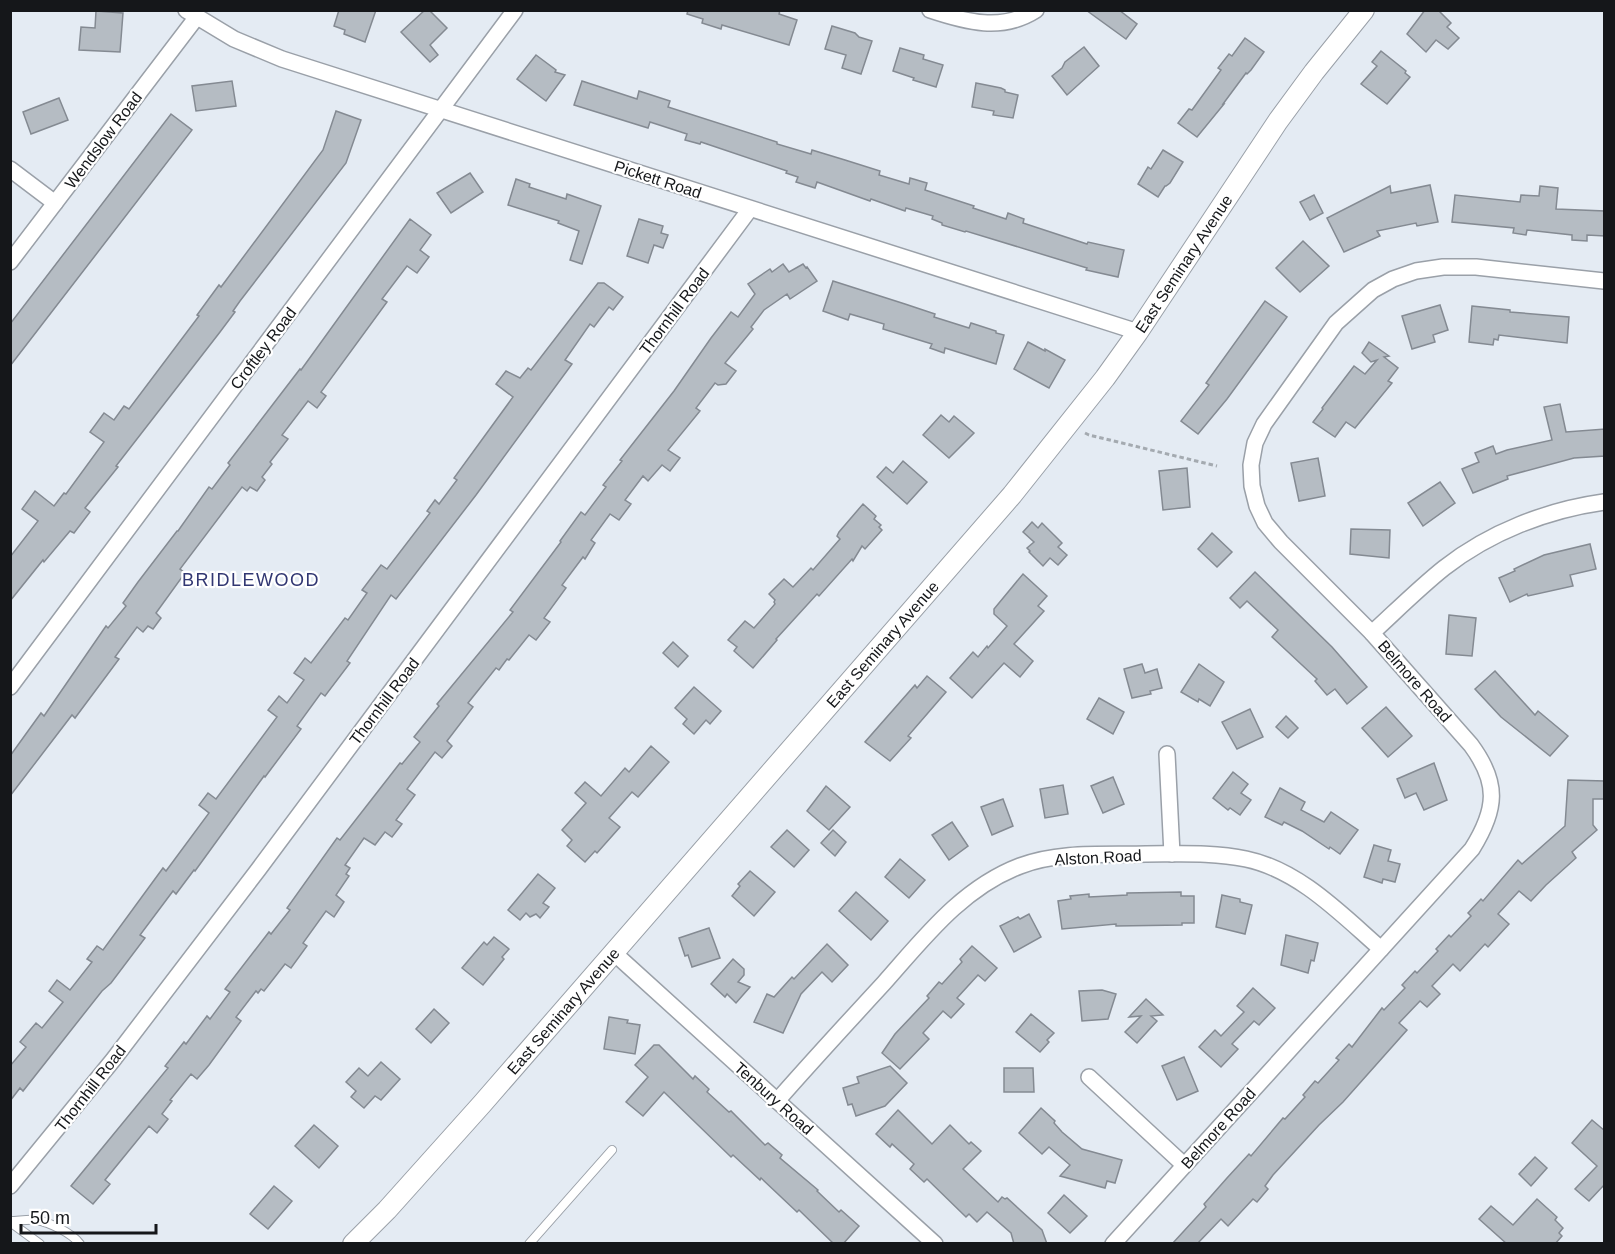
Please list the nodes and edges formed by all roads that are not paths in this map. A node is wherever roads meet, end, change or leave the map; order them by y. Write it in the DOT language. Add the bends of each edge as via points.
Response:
graph roads {
  1 [pos="515,10"];
  2 [pos="930,10"];
  3 [pos="1036,10"];
  4 [pos="1364,10"];
  5 [pos="191,14"];
  6 [pos="441,109"];
  7 [pos="10,169"];
  8 [pos="56,203"];
  9 [pos="750,209"];
  10 [pos="10,262"];
  11 [pos="1605,281"];
  12 [pos="1138,332"];
  13 [pos="1605,502"];
  14 [pos="1372,633"];
  15 [pos="10,687"];
  16 [pos="1167,754"];
  17 [pos="1172,854"];
  18 [pos="1381,949"];
  19 [pos="613,952"];
  20 [pos="1089,1077"];
  21 [pos="777,1101"];
  22 [pos="612,1150"];
  23 [pos="1184,1165"];
  24 [pos="10,1186"];
  25 [pos="10,1222"];
  26 [pos="362,1241"];
  27 [pos="40,1244"];
  28 [pos="80,1244"];
  29 [pos="529,1244"];
  30 [pos="935,1244"];
  31 [pos="1113,1244"];
  1 -- 6 [label="street, Croftley Road"];
  2 -- 3 [label="street" via="984,24 1008,23"];
  4 -- 12 [label="street, East Seminary Avenue" via="1272,129"];
  5 -- 6 [label="street, Pickett Road" via="234,39 282,59"];
  5 -- 8 [label="street, Wendslow Road"];
  6 -- 9 [label="street, Pickett Road"];
  6 -- 15 [label="street, Croftley Road"];
  7 -- 8 [label="street"];
  8 -- 10 [label="street, Wendslow Road"];
  9 -- 12 [label="street, Pickett Road"];
  9 -- 24 [label="street, Thornhill Road" via="258,870 113,1060"];
  11 -- 14 [label="street, Belmore Road" via="1476,267 1443,267 1393,279 1364,297 1336,323 1264,424 1251,465 1252,486 1264,523"];
  12 -- 19 [label="street, East Seminary Avenue" via="1012,495"];
  13 -- 14 [label="street" via="1547,514 1474,548 1445,568"];
  14 -- 18 [label="street, Belmore Road" via="1471,745 1484,763 1491,790 1488,818 1472,849"];
  16 -- 17 [label="street"];
  17 -- 18 [label="street, Alston Road" via="1221,855 1273,868 1322,897"];
  17 -- 21 [label="street, Alston Road" via="1058,857 1022,865 994,877 948,911"];
  18 -- 23 [label="street, Belmore Road"];
  19 -- 21 [label="street, Tenbury Road"];
  19 -- 26 [label="street, East Seminary Avenue"];
  20 -- 23 [label="street"];
  21 -- 30 [label="street, Tenbury Road"];
  22 -- 29 [label="lane"];
  23 -- 31 [label="street, Belmore Road"];
  25 -- 27 [label="lane"];
  25 -- 28 [label="lane" via="36,1220 67,1232"];
}
